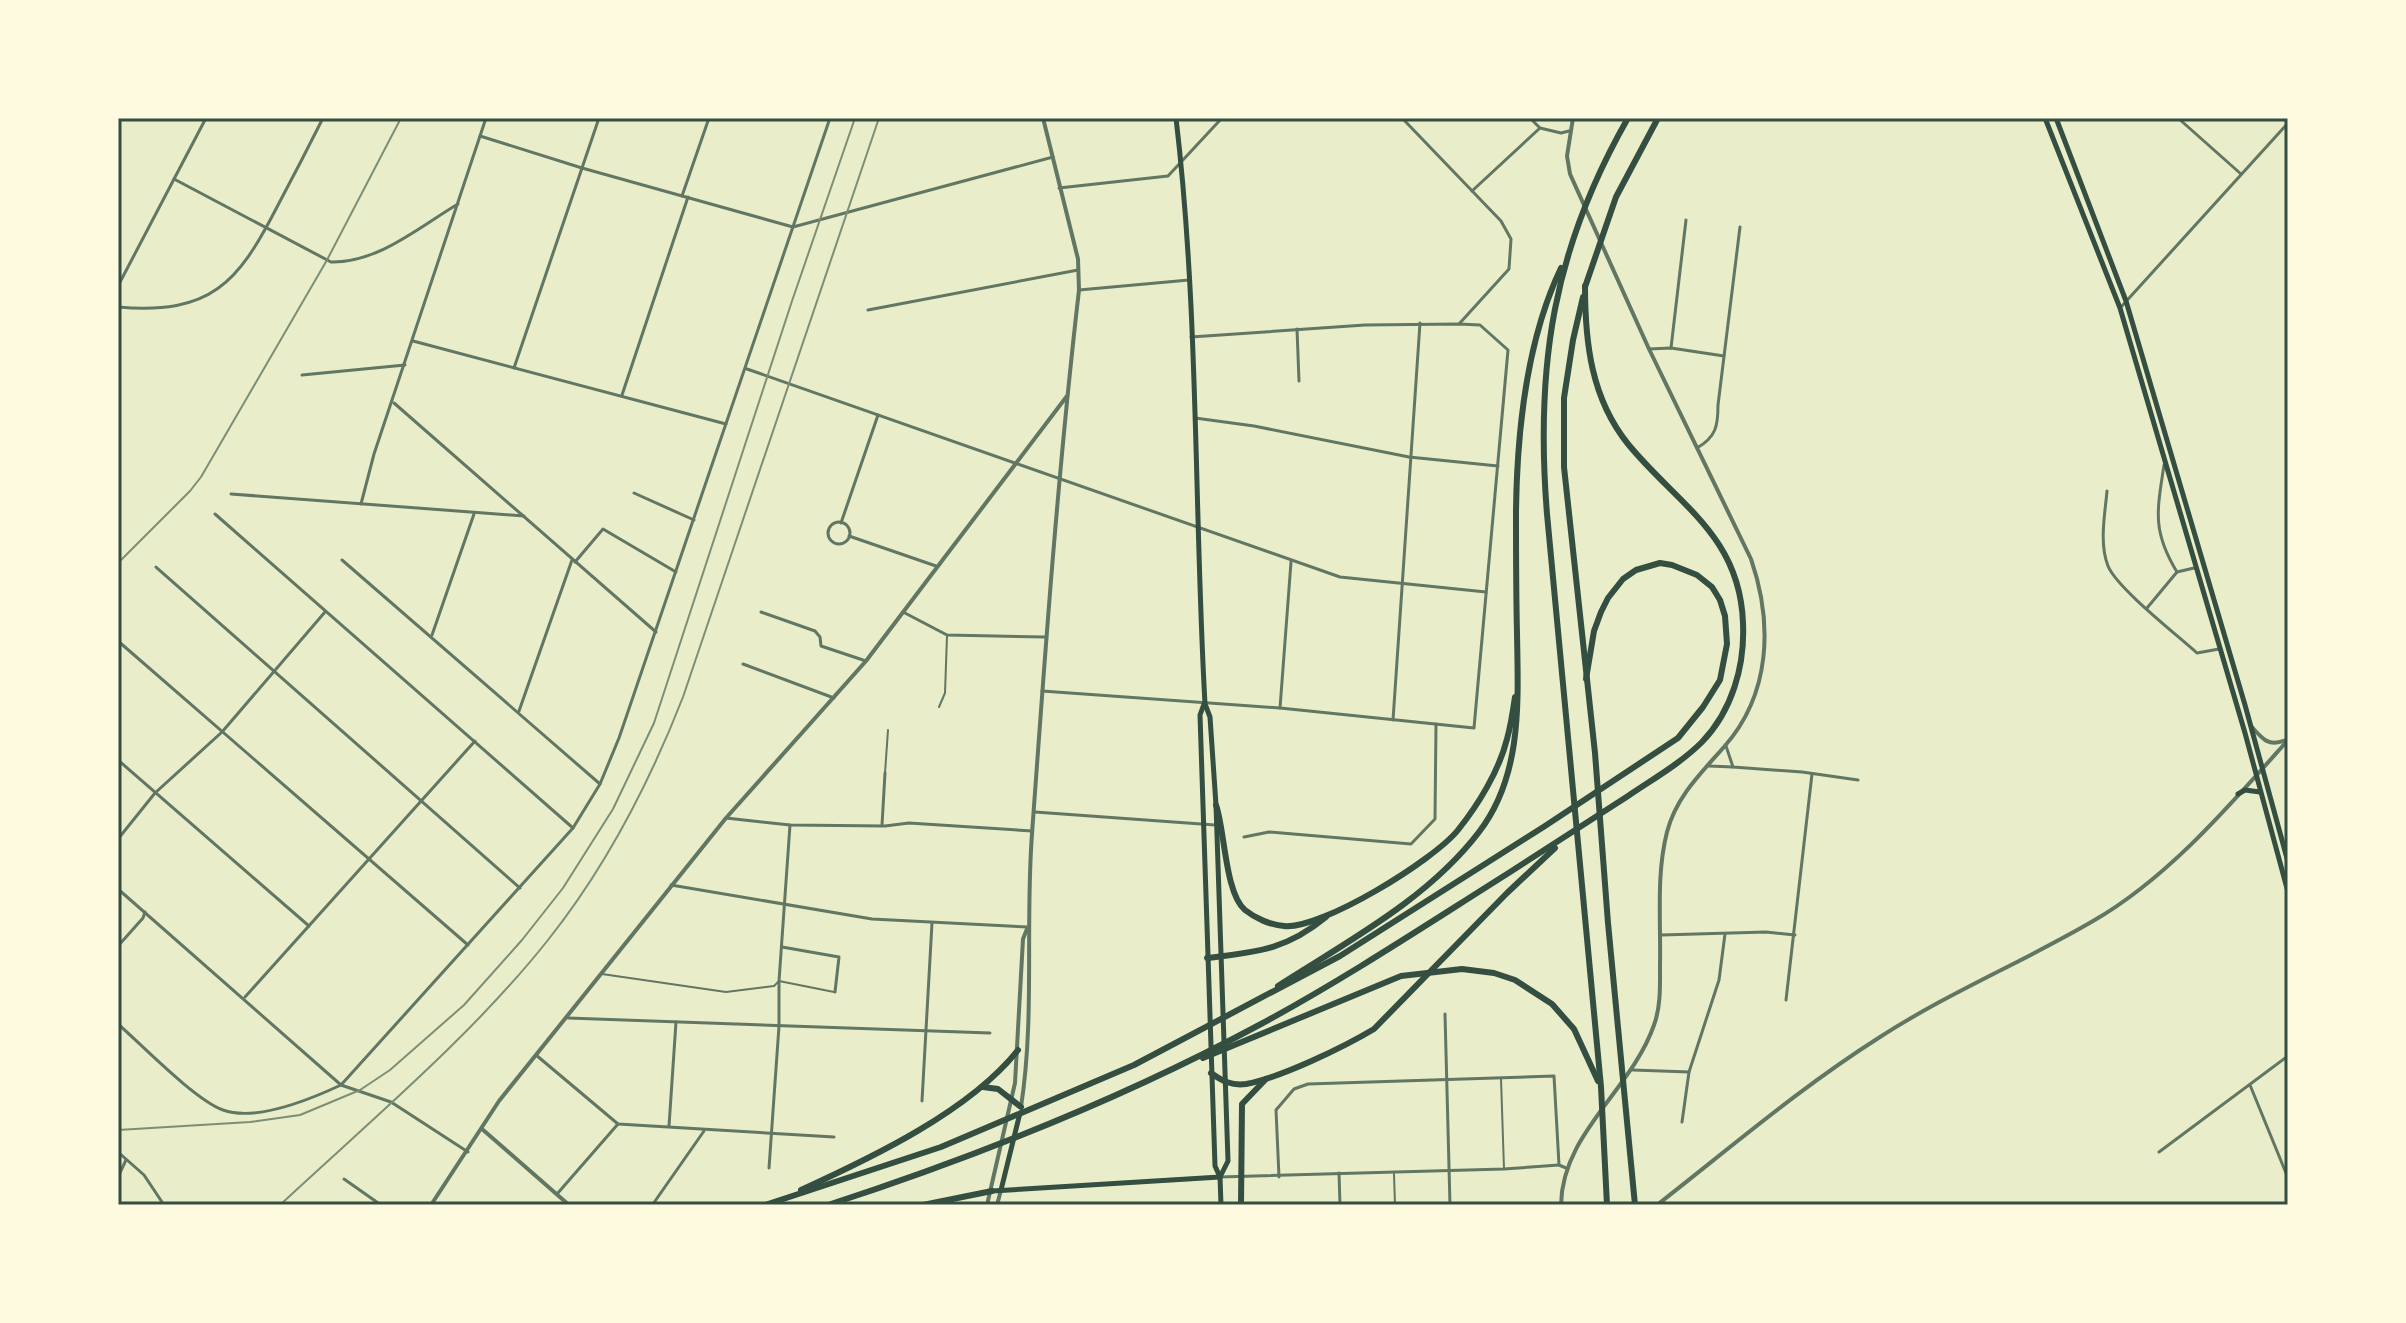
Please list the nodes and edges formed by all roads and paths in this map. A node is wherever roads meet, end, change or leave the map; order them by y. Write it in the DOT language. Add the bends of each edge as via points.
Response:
graph roads {
  1 [pos="206,118"];
  2 [pos="323,118"];
  3 [pos="486,118"];
  4 [pos="599,118"];
  5 [pos="709,118"];
  6 [pos="830,118"];
  7 [pos="1043,118"];
  8 [pos="1176,118"];
  9 [pos="1222,118"];
  10 [pos="1402,118"];
  11 [pos="1530,118"];
  12 [pos="1573,118"];
  13 [pos="1628,118"];
  14 [pos="1658,118"];
  15 [pos="2045,118"];
  16 [pos="2056,118"];
  17 [pos="2178,118"];
  18 [pos="2288,123"];
  19 [pos="1540,128"];
  20 [pos="1569,131"];
  21 [pos="480,136"];
  22 [pos="1053,157"];
  23 [pos="1182,163"];
  24 [pos="582,168"];
  25 [pos="2242,174"];
  26 [pos="174,179"];
  27 [pos="1058,188"];
  28 [pos="1472,191"];
  29 [pos="685,196"];
  30 [pos="458,204"];
  31 [pos="1686,220"];
  32 [pos="793,227"];
  33 [pos="1740,227"];
  34 [pos="267,228"];
  35 [pos="1566,257"];
  36 [pos="1078,270"];
  37 [pos="1189,280"];
  38 [pos="118,286"];
  39 [pos="1585,286"];
  40 [pos="1079,290"];
  41 [pos="2126,301"];
  42 [pos="118,307"];
  43 [pos="2120,308"];
  44 [pos="868,310"];
  45 [pos="1420,323"];
  46 [pos="1459,324"];
  47 [pos="1297,328"];
  48 [pos="1191,337"];
  49 [pos="413,341"];
  50 [pos="1671,348"];
  51 [pos="1649,349"];
  52 [pos="1725,356"];
  53 [pos="405,365"];
  54 [pos="514,368"];
  55 [pos="745,369"];
  56 [pos="302,375"];
  57 [pos="1299,381"];
  58 [pos="1067,396"];
  59 [pos="621,397"];
  60 [pos="393,402"];
  61 [pos="878,415"];
  62 [pos="1195,418"];
  63 [pos="726,424"];
  64 [pos="1697,448"];
  65 [pos="1409,457"];
  66 [pos="1016,463"];
  67 [pos="2165,463"];
  68 [pos="1498,466"];
  69 [pos="1059,478"];
  70 [pos="2107,491"];
  71 [pos="634,493"];
  72 [pos="231,494"];
  73 [pos="361,504"];
  74 [pos="215,514"];
  75 [pos="474,514"];
  76 [pos="524,516"];
  77 [pos="694,520"];
  78 [pos="841,523"];
  79 [pos="1196,528"];
  80 [pos="849,536"];
  81 [pos="342,560"];
  82 [pos="574,561"];
  83 [pos="1291,562"];
  84 [pos="936,566"];
  85 [pos="156,567"];
  86 [pos="2204,567"];
  87 [pos="2195,568"];
  88 [pos="676,572"];
  89 [pos="2177,572"];
  90 [pos="1401,584"];
  91 [pos="1486,592"];
  92 [pos="2147,608"];
  93 [pos="325,612"];
  94 [pos="761,612"];
  95 [pos="903,612"];
  96 [pos="656,632"];
  97 [pos="947,635"];
  98 [pos="432,637"];
  99 [pos="1045,637"];
  100 [pos="118,641"];
  101 [pos="2219,649"];
  102 [pos="866,661"];
  103 [pos="743,664"];
  104 [pos="273,671"];
  105 [pos="1586,679"];
  106 [pos="1518,682"];
  107 [pos="1041,691"];
  108 [pos="834,698"];
  109 [pos="1205,704"];
  110 [pos="939,707"];
  111 [pos="1280,708"];
  112 [pos="518,713"];
  113 [pos="1393,720"];
  114 [pos="1436,724"];
  115 [pos="2250,725"];
  116 [pos="888,730"];
  117 [pos="222,732"];
  118 [pos="2288,739"];
  119 [pos="475,741"];
  120 [pos="1726,746"];
  121 [pos="118,760"];
  122 [pos="1706,767"];
  123 [pos="1733,767"];
  124 [pos="2262,769"];
  125 [pos="885,773"];
  126 [pos="1812,774"];
  127 [pos="2255,776"];
  128 [pos="1858,780"];
  129 [pos="600,784"];
  130 [pos="2260,792"];
  131 [pos="155,793"];
  132 [pos="2238,794"];
  133 [pos="422,801"];
  134 [pos="1216,805"];
  135 [pos="1035,812"];
  136 [pos="726,818"];
  137 [pos="790,825"];
  138 [pos="1203,825"];
  139 [pos="1216,825"];
  140 [pos="882,826"];
  141 [pos="573,828"];
  142 [pos="1032,831"];
  143 [pos="1569,835"];
  144 [pos="1244,837"];
  145 [pos="118,839"];
  146 [pos="369,859"];
  147 [pos="2288,862"];
  148 [pos="670,885"];
  149 [pos="520,888"];
  150 [pos="118,889"];
  151 [pos="2288,892"];
  152 [pos="784,905"];
  153 [pos="145,912"];
  154 [pos="1332,912"];
  155 [pos="932,923"];
  156 [pos="309,926"];
  157 [pos="1028,927"];
  158 [pos="1725,934"];
  159 [pos="1661,935"];
  160 [pos="1795,935"];
  161 [pos="468,945"];
  162 [pos="118,946"];
  163 [pos="782,947"];
  164 [pos="1221,956"];
  165 [pos="1207,958"];
  166 [pos="600,974"];
  167 [pos="779,981"];
  168 [pos="835,992"];
  169 [pos="1269,993"];
  170 [pos="244,998"];
  171 [pos="1786,1000"];
  172 [pos="1445,1014"];
  173 [pos="568,1018"];
  174 [pos="676,1022"];
  175 [pos="118,1024"];
  176 [pos="779,1026"];
  177 [pos="927,1031"];
  178 [pos="990,1033"];
  179 [pos="1018,1050"];
  180 [pos="536,1055"];
  181 [pos="2288,1056"];
  182 [pos="1633,1070"];
  183 [pos="1170,1071"];
  184 [pos="1689,1072"];
  185 [pos="1211,1073"];
  186 [pos="1269,1077"];
  187 [pos="1501,1078"];
  188 [pos="1446,1080"];
  189 [pos="1225,1083"];
  190 [pos="341,1085"];
  191 [pos="2250,1085"];
  192 [pos="983,1087"];
  193 [pos="1601,1087"];
  194 [pos="1013,1099"];
  195 [pos="922,1101"];
  196 [pos="1021,1107"];
  197 [pos="1682,1122"];
  198 [pos="618,1124"];
  199 [pos="669,1127"];
  200 [pos="482,1129"];
  201 [pos="704,1131"];
  202 [pos="771,1134"];
  203 [pos="834,1137"];
  204 [pos="118,1152"];
  205 [pos="468,1152"];
  206 [pos="2159,1152"];
  207 [pos="126,1160"];
  208 [pos="1559,1165"];
  209 [pos="769,1168"];
  210 [pos="1566,1168"];
  211 [pos="1504,1169"];
  212 [pos="1449,1170"];
  213 [pos="1339,1173"];
  214 [pos="1394,1173"];
  215 [pos="118,1177"];
  216 [pos="1220,1177"];
  217 [pos="1242,1177"];
  218 [pos="1279,1177"];
  219 [pos="2288,1178"];
  220 [pos="344,1179"];
  221 [pos="1001,1190"];
  222 [pos="992,1191"];
  223 [pos="557,1194"];
  224 [pos="956,1199"];
  225 [pos="653,1204"];
  226 [pos="768,1204"];
  227 [pos="164,1205"];
  228 [pos="381,1205"];
  229 [pos="431,1205"];
  230 [pos="569,1205"];
  231 [pos="828,1205"];
  232 [pos="923,1205"];
  233 [pos="964,1205"];
  234 [pos="987,1205"];
  235 [pos="997,1205"];
  236 [pos="1221,1205"];
  237 [pos="1241,1205"];
  238 [pos="1340,1205"];
  239 [pos="1395,1205"];
  240 [pos="1450,1205"];
  241 [pos="1561,1205"];
  242 [pos="1607,1205"];
  243 [pos="1635,1205"];
  244 [pos="1657,1205"];
  1 -- 26 [label="street"];
  2 -- 34 [label="street"];
  3 -- 21 [label="street"];
  4 -- 24 [label="street"];
  5 -- 29 [label="street"];
  6 -- 32 [label="street"];
  7 -- 22 [label="street"];
  8 -- 23 [label="main road"];
  9 -- 23 [label="street"];
  10 -- 28 [label="street"];
  11 -- 19 [label="street"];
  12 -- 20 [label="street"];
  13 -- 35 [label="highway"];
  14 -- 39 [label="highway" via="1616,197"];
  15 -- 43 [label="main road"];
  16 -- 41 [label="main road"];
  17 -- 25 [label="street"];
  18 -- 25 [label="street"];
  19 -- 20 [label="street"];
  19 -- 28 [label="street"];
  20 -- 51 [label="street" via="1570,174"];
  21 -- 24 [label="street"];
  21 -- 30 [label="street"];
  22 -- 27 [label="street"];
  22 -- 32 [label="street"];
  23 -- 27 [label="street" via="1168,176"];
  23 -- 37 [label="main road"];
  24 -- 29 [label="street"];
  24 -- 54 [label="street"];
  25 -- 41 [label="street"];
  26 -- 34 [label="street"];
  26 -- 38 [label="street"];
  27 -- 36 [label="street"];
  28 -- 46 [label="street" via="1501,221 1512,249 1509,269"];
  29 -- 32 [label="street"];
  29 -- 59 [label="street"];
  30 -- 34 [label="street" via="370,257 348,262 327,260"];
  30 -- 49 [label="street"];
  31 -- 50 [label="street"];
  32 -- 55 [label="street"];
  33 -- 52 [label="street"];
  34 -- 42 [label="street" via="240,270 218,289 194,300"];
  35 -- 106 [label="highway" via="1540,328 1521,419"];
  35 -- 193 [label="highway" via="1548,353 1542,423"];
  36 -- 40 [label="street"];
  36 -- 44 [label="street"];
  37 -- 40 [label="street"];
  37 -- 48 [label="main road"];
  39 -- 105 [label="highway" via="1564,398 1564,467"];
  39 -- 143 [label="highway" via="1591,370 1606,409 1627,443 1704,523 1728,556 1740,599 1743,646 1725,711 1702,741"];
  40 -- 58 [label="street"];
  41 -- 43 [label="street"];
  41 -- 86 [label="main road"];
  43 -- 67 [label="main road"];
  45 -- 46 [label="street"];
  45 -- 47 [label="street"];
  45 -- 65 [label="street"];
  46 -- 68 [label="street" via="1480,325 1508,350"];
  47 -- 48 [label="street"];
  47 -- 57 [label="street"];
  48 -- 62 [label="main road"];
  49 -- 53 [label="street"];
  49 -- 54 [label="street"];
  50 -- 51 [label="street"];
  50 -- 52 [label="street"];
  51 -- 64 [label="street"];
  52 -- 64 [label="street" via="1715,434"];
  53 -- 56 [label="street"];
  53 -- 60 [label="street"];
  54 -- 59 [label="street"];
  55 -- 61 [label="street"];
  55 -- 63 [label="street"];
  58 -- 66 [label="street"];
  58 -- 69 [label="street"];
  59 -- 63 [label="street"];
  60 -- 73 [label="street"];
  60 -- 76 [label="street"];
  61 -- 66 [label="street"];
  61 -- 78 [label="street"];
  62 -- 65 [label="street"];
  62 -- 79 [label="main road"];
  63 -- 77 [label="street"];
  64 -- 120 [label="street" via="1751,559 1766,620 1757,687"];
  65 -- 68 [label="street"];
  65 -- 90 [label="street"];
  66 -- 69 [label="street"];
  66 -- 84 [label="street"];
  67 -- 87 [label="main road"];
  67 -- 89 [label="street" via="2158,532"];
  68 -- 91 [label="street"];
  69 -- 79 [label="street"];
  69 -- 99 [label="street"];
  70 -- 92 [label="street" via="2108,565 2117,582"];
  71 -- 77 [label="street"];
  72 -- 73 [label="street"];
  73 -- 75 [label="street"];
  74 -- 93 [label="street"];
  75 -- 76 [label="street"];
  75 -- 98 [label="street"];
  76 -- 82 [label="street"];
  77 -- 88 [label="street"];
  78 -- 80 [label="street"];
  78 -- 80 [label="street" via="829,529 830,539 839,544"];
  79 -- 83 [label="street"];
  79 -- 109 [label="main road"];
  80 -- 84 [label="street"];
  81 -- 98 [label="street"];
  82 -- 88 [label="street" via="603,529"];
  82 -- 96 [label="street"];
  82 -- 112 [label="street"];
  83 -- 90 [label="street" via="1340,577"];
  83 -- 111 [label="street"];
  84 -- 95 [label="street"];
  85 -- 104 [label="street"];
  86 -- 87 [label="street"];
  86 -- 115 [label="main road"];
  87 -- 89 [label="street"];
  87 -- 101 [label="main road"];
  88 -- 96 [label="street"];
  89 -- 92 [label="street"];
  90 -- 91 [label="street"];
  90 -- 113 [label="street"];
  91 -- 114 [label="street" via="1474,728"];
  92 -- 101 [label="street" via="2197,653"];
  93 -- 104 [label="street"];
  93 -- 119 [label="street"];
  94 -- 102 [label="street" via="815,631 821,646"];
  95 -- 97 [label="street"];
  95 -- 102 [label="street"];
  96 -- 129 [label="street"];
  97 -- 99 [label="street"];
  97 -- 110 [label="lane" via="945,693"];
  98 -- 112 [label="street"];
  99 -- 107 [label="street"];
  100 -- 117 [label="street"];
  101 -- 127 [label="main road"];
  102 -- 108 [label="street"];
  103 -- 108 [label="street"];
  104 -- 117 [label="street"];
  104 -- 133 [label="street"];
  105 -- 169 [label="highway" via="1601,612 1623,579 1660,563 1697,575 1712,587 1725,616 1725,660 1716,687 1678,738 1340,956"];
  105 -- 243 [label="highway"];
  106 -- 154 [label="highway" via="1507,741 1485,791 1457,832 1428,859"];
  106 -- 169 [label="highway" via="1513,753 1481,830 1418,893"];
  107 -- 109 [label="street"];
  107 -- 135 [label="street"];
  108 -- 136 [label="street"];
  109 -- 111 [label="street"];
  109 -- 134 [label="main road"];
  109 -- 138 [label="main road" via="1200,715"];
  111 -- 113 [label="street"];
  112 -- 129 [label="street"];
  113 -- 114 [label="street"];
  114 -- 144 [label="street" via="1435,819 1411,844 1277,833"];
  115 -- 118 [label="street" via="2268,743"];
  115 -- 124 [label="main road"];
  116 -- 125 [label="lane"];
  117 -- 131 [label="street"];
  117 -- 146 [label="street"];
  118 -- 124 [label="street"];
  119 -- 133 [label="street"];
  119 -- 141 [label="street"];
  120 -- 122 [label="street"];
  120 -- 123 [label="street"];
  121 -- 131 [label="street"];
  122 -- 123 [label="street"];
  122 -- 159 [label="street" via="1679,802 1667,830 1660,868"];
  123 -- 126 [label="street"];
  124 -- 127 [label="street"];
  124 -- 147 [label="main road"];
  125 -- 140 [label="street"];
  126 -- 128 [label="street"];
  126 -- 160 [label="street"];
  127 -- 130 [label="main road"];
  127 -- 132 [label="street"];
  129 -- 141 [label="street"];
  130 -- 132 [label="main road"];
  130 -- 151 [label="main road"];
  131 -- 145 [label="street"];
  131 -- 156 [label="street"];
  132 -- 244 [label="street" via="2135,893 1841,1061"];
  133 -- 146 [label="street"];
  133 -- 149 [label="street"];
  134 -- 139 [label="main road"];
  134 -- 154 [label="highway" via="1234,895 1243,908 1285,927"];
  135 -- 138 [label="street"];
  135 -- 142 [label="street"];
  136 -- 137 [label="street"];
  136 -- 148 [label="street"];
  137 -- 140 [label="street"];
  137 -- 152 [label="street"];
  138 -- 139 [label="street"];
  138 -- 165 [label="main road"];
  139 -- 164 [label="main road"];
  140 -- 142 [label="street"];
  141 -- 149 [label="street"];
  142 -- 157 [label="street"];
  143 -- 183 [label="highway" via="1365,964"];
  143 -- 186 [label="highway" via="1374,1029"];
  146 -- 156 [label="street"];
  146 -- 161 [label="street"];
  148 -- 152 [label="street"];
  148 -- 166 [label="street"];
  149 -- 161 [label="street"];
  150 -- 153 [label="street"];
  152 -- 155 [label="street"];
  152 -- 163 [label="street"];
  153 -- 162 [label="street"];
  153 -- 170 [label="street"];
  154 -- 164 [label="highway" via="1267,951"];
  155 -- 157 [label="street"];
  155 -- 177 [label="street"];
  156 -- 170 [label="street"];
  157 -- 179 [label="street" via="1023,939"];
  157 -- 196 [label="street"];
  158 -- 159 [label="street"];
  158 -- 160 [label="street"];
  158 -- 184 [label="street" via="1719,980"];
  159 -- 182 [label="street" via="1655,1023"];
  160 -- 171 [label="street"];
  161 -- 190 [label="street"];
  163 -- 167 [label="street"];
  163 -- 168 [label="street" via="839,957"];
  164 -- 165 [label="highway"];
  164 -- 189 [label="main road"];
  165 -- 185 [label="main road"];
  166 -- 167 [label="lane" via="726,992"];
  166 -- 173 [label="street"];
  167 -- 168 [label="lane"];
  167 -- 176 [label="street"];
  169 -- 226 [label="highway" via="1134,1065 971,1135"];
  170 -- 190 [label="street"];
  172 -- 188 [label="street"];
  173 -- 174 [label="street"];
  173 -- 180 [label="street"];
  174 -- 176 [label="street"];
  174 -- 199 [label="street"];
  175 -- 190 [label="street" via="194,1091 226,1111 287,1106"];
  176 -- 177 [label="street"];
  176 -- 202 [label="street"];
  177 -- 178 [label="street"];
  177 -- 195 [label="street"];
  179 -- 192 [label="highway"];
  179 -- 194 [label="street"];
  180 -- 198 [label="street"];
  180 -- 200 [label="street"];
  181 -- 191 [label="street"];
  182 -- 184 [label="street"];
  182 -- 210 [label="street"];
  183 -- 193 [label="highway" via="1401,976 1462,969 1501,975 1538,993 1569,1022"];
  183 -- 231 [label="highway" via="966,1158"];
  184 -- 197 [label="street"];
  185 -- 189 [label="highway"];
  185 -- 216 [label="main road" via="1215,1166"];
  186 -- 189 [label="highway"];
  186 -- 217 [label="highway" via="1242,1104"];
  187 -- 188 [label="street"];
  187 -- 208 [label="street" via="1554,1076"];
  187 -- 211 [label="lane"];
  188 -- 212 [label="street"];
  188 -- 218 [label="street" via="1308,1084 1294,1089 1276,1110"];
  189 -- 216 [label="main road" via="1228,1161"];
  190 -- 205 [label="street" via="391,1102"];
  191 -- 206 [label="street"];
  191 -- 219 [label="street"];
  192 -- 194 [label="highway"];
  192 -- 226 [label="highway" via="886,1149"];
  193 -- 242 [label="highway"];
  194 -- 196 [label="highway"];
  194 -- 222 [label="street"];
  196 -- 221 [label="main road"];
  198 -- 199 [label="street"];
  198 -- 223 [label="street"];
  199 -- 201 [label="street"];
  200 -- 205 [label="street"];
  200 -- 223 [label="street"];
  201 -- 202 [label="street"];
  201 -- 225 [label="street"];
  202 -- 203 [label="street"];
  202 -- 209 [label="street"];
  204 -- 207 [label="street"];
  205 -- 229 [label="street"];
  207 -- 215 [label="street"];
  207 -- 227 [label="street" via="144,1175"];
  208 -- 210 [label="street"];
  208 -- 211 [label="street"];
  210 -- 241 [label="street"];
  211 -- 212 [label="street"];
  212 -- 214 [label="street"];
  212 -- 240 [label="street"];
  213 -- 214 [label="street"];
  213 -- 218 [label="street"];
  213 -- 238 [label="street"];
  214 -- 239 [label="lane"];
  216 -- 217 [label="street"];
  216 -- 221 [label="main road"];
  216 -- 236 [label="main road"];
  217 -- 218 [label="street"];
  217 -- 237 [label="highway"];
  220 -- 228 [label="street"];
  221 -- 222 [label="main road"];
  221 -- 235 [label="street"];
  222 -- 224 [label="highway"];
  222 -- 234 [label="street"];
  223 -- 230 [label="street"];
  224 -- 232 [label="highway"];
  224 -- 233 [label="highway"];
}
